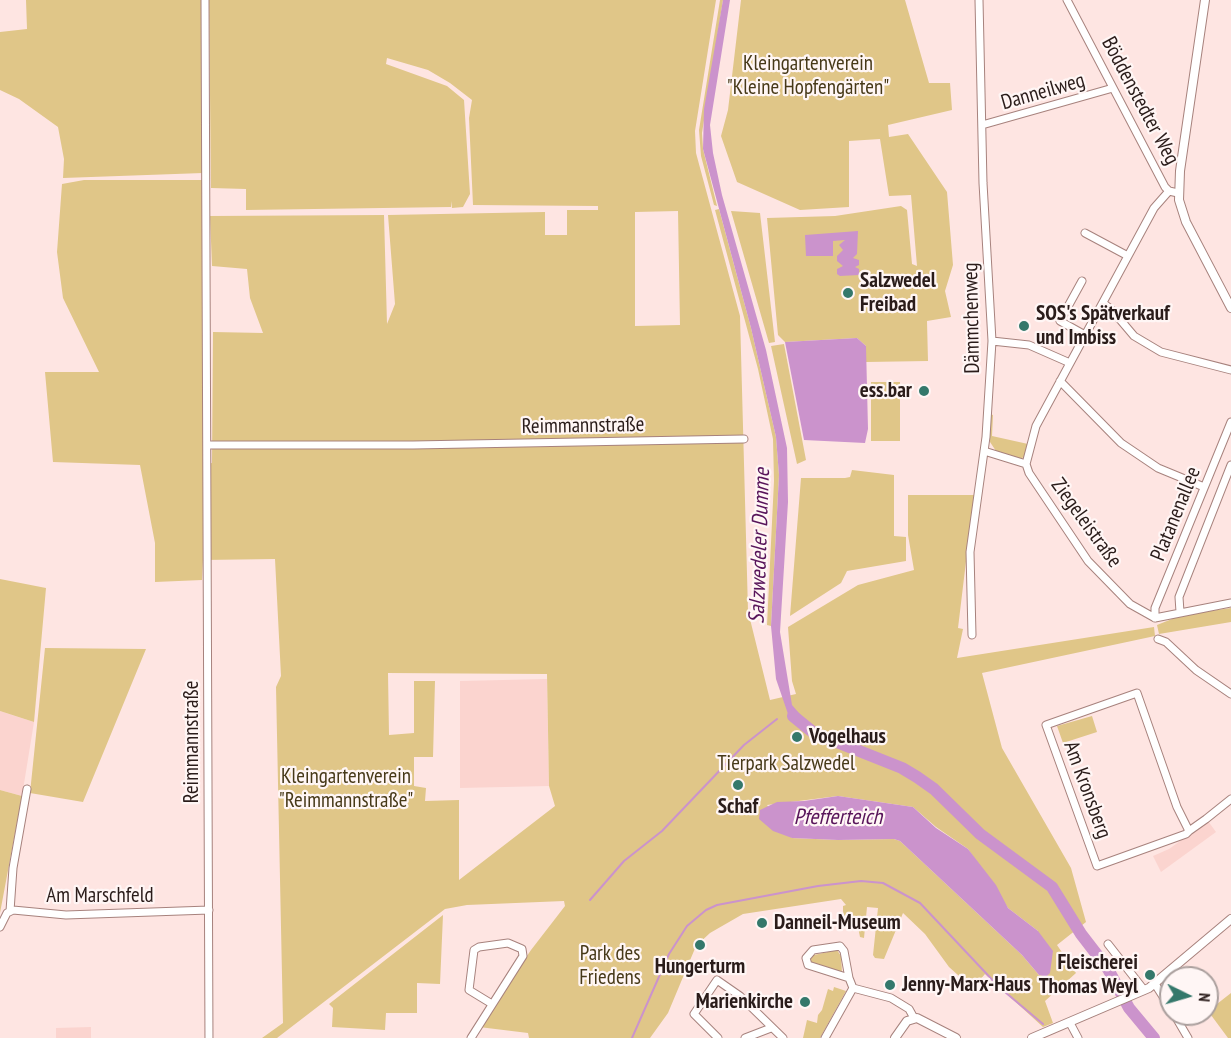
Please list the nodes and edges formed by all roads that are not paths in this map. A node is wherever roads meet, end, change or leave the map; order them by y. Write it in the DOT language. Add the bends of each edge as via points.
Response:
graph roads {
  1 [pos="205,0"];
  2 [pos="979,0"];
  3 [pos="1067,0"];
  4 [pos="1206,0"];
  5 [pos="1113,88"];
  6 [pos="982,125"];
  7 [pos="1173,192"];
  8 [pos="1085,233"];
  9 [pos="1128,256"];
  10 [pos="1082,281"];
  11 [pos="1103,303"];
  12 [pos="1231,308"];
  13 [pos="1085,335"];
  14 [pos="992,341"];
  15 [pos="1070,363"];
  16 [pos="1231,370"];
  17 [pos="1060,381"];
  18 [pos="1231,422"];
  19 [pos="744,439"];
  20 [pos="207,446"];
  21 [pos="984,451"];
  22 [pos="1026,464"];
  23 [pos="1231,465"];
  24 [pos="1204,487"];
  25 [pos="1231,603"];
  26 [pos="1180,612"];
  27 [pos="1155,618"];
  28 [pos="972,635"];
  29 [pos="1158,639"];
  30 [pos="1231,694"];
  31 [pos="27,789"];
  32 [pos="1231,799"];
  33 [pos="1189,831"];
  34 [pos="209,910"];
  35 [pos="10,911"];
  36 [pos="1231,919"];
  37 [pos="0,927"];
  38 [pos="1108,944"];
  39 [pos="849,978"];
  40 [pos="1155,984"];
  41 [pos="853,988"];
  42 [pos="1144,990"];
  43 [pos="1159,990"];
  44 [pos="492,1004"];
  45 [pos="914,1018"];
  46 [pos="1070,1023"];
  47 [pos="773,1033"];
  48 [pos="209,1038"];
  49 [pos="471,1038"];
  50 [pos="718,1038"];
  51 [pos="745,1038"];
  52 [pos="783,1038"];
  53 [pos="825,1038"];
  54 [pos="895,1038"];
  55 [pos="956,1038"];
  56 [pos="1032,1038"];
  57 [pos="1078,1038"];
  1 -- 20 [label="street, Reimmannstraße"];
  2 -- 6 [label="street, Dämmchenweg"];
  3 -- 5 [label="street, Böddenstedter Weg"];
  4 -- 7 [label="street"];
  5 -- 6 [label="street, Danneilweg"];
  5 -- 7 [label="street, Böddenstedter Weg"];
  6 -- 14 [label="street, Dämmchenweg"];
  7 -- 9 [label="street" via="1154,208"];
  7 -- 12 [label="street, Böddenstedter Weg"];
  8 -- 9 [label="street"];
  9 -- 11 [label="street"];
  10 -- 13 [label="street" via="1060,321"];
  11 -- 13 [label="street"];
  11 -- 16 [label="street" via="1134,336 1161,352"];
  13 -- 15 [label="street"];
  14 -- 15 [label="street" via="1029,345"];
  14 -- 21 [label="street, Dämmchenweg"];
  15 -- 17 [label="street"];
  17 -- 22 [label="street" via="1036,426"];
  17 -- 24 [label="street" via="1121,443 1158,468"];
  18 -- 24 [label="street, Platanenallee"];
  19 -- 20 [label="street, Reimmannstraße"];
  20 -- 34 [label="street, Reimmannstraße"];
  21 -- 22 [label="street"];
  21 -- 28 [label="street, Dämmchenweg" via="971,534"];
  22 -- 27 [label="street, Ziegeleistraße" via="1088,561 1130,604"];
  23 -- 26 [label="street, Platanenallee" via="1179,597"];
  24 -- 27 [label="street, Platanenallee" via="1155,608"];
  25 -- 26 [label="street"];
  26 -- 27 [label="street"];
  29 -- 30 [label="street"];
  31 -- 35 [label="street"];
  32 -- 33 [label="street, Am Kronsberg"];
  33 -- 33 [label="street, Am Kronsberg" via="1097,867 1046,725 1137,693"];
  34 -- 35 [label="street, Am Marschfeld" via="74,915"];
  34 -- 48 [label="street, Reimmannstraße"];
  35 -- 37 [label="street"];
  36 -- 40 [label="street"];
  38 -- 42 [label="street"];
  39 -- 39 [label="street" via="840,946 813,950 806,958 808,965"];
  39 -- 41 [label="street"];
  40 -- 42 [label="street"];
  40 -- 43 [label="street"];
  41 -- 45 [label="street" via="891,998 909,1009"];
  41 -- 53 [label="street"];
  42 -- 46 [label="street"];
  44 -- 44 [label="street" via="523,956 522,949 508,943 474,950 469,990"];
  44 -- 49 [label="street"];
  45 -- 54 [label="street"];
  45 -- 55 [label="street"];
  46 -- 56 [label="street"];
  46 -- 57 [label="street"];
  47 -- 50 [label="street" via="720,980 714,981 694,1014"];
  47 -- 51 [label="street"];
  47 -- 52 [label="street"];
}
